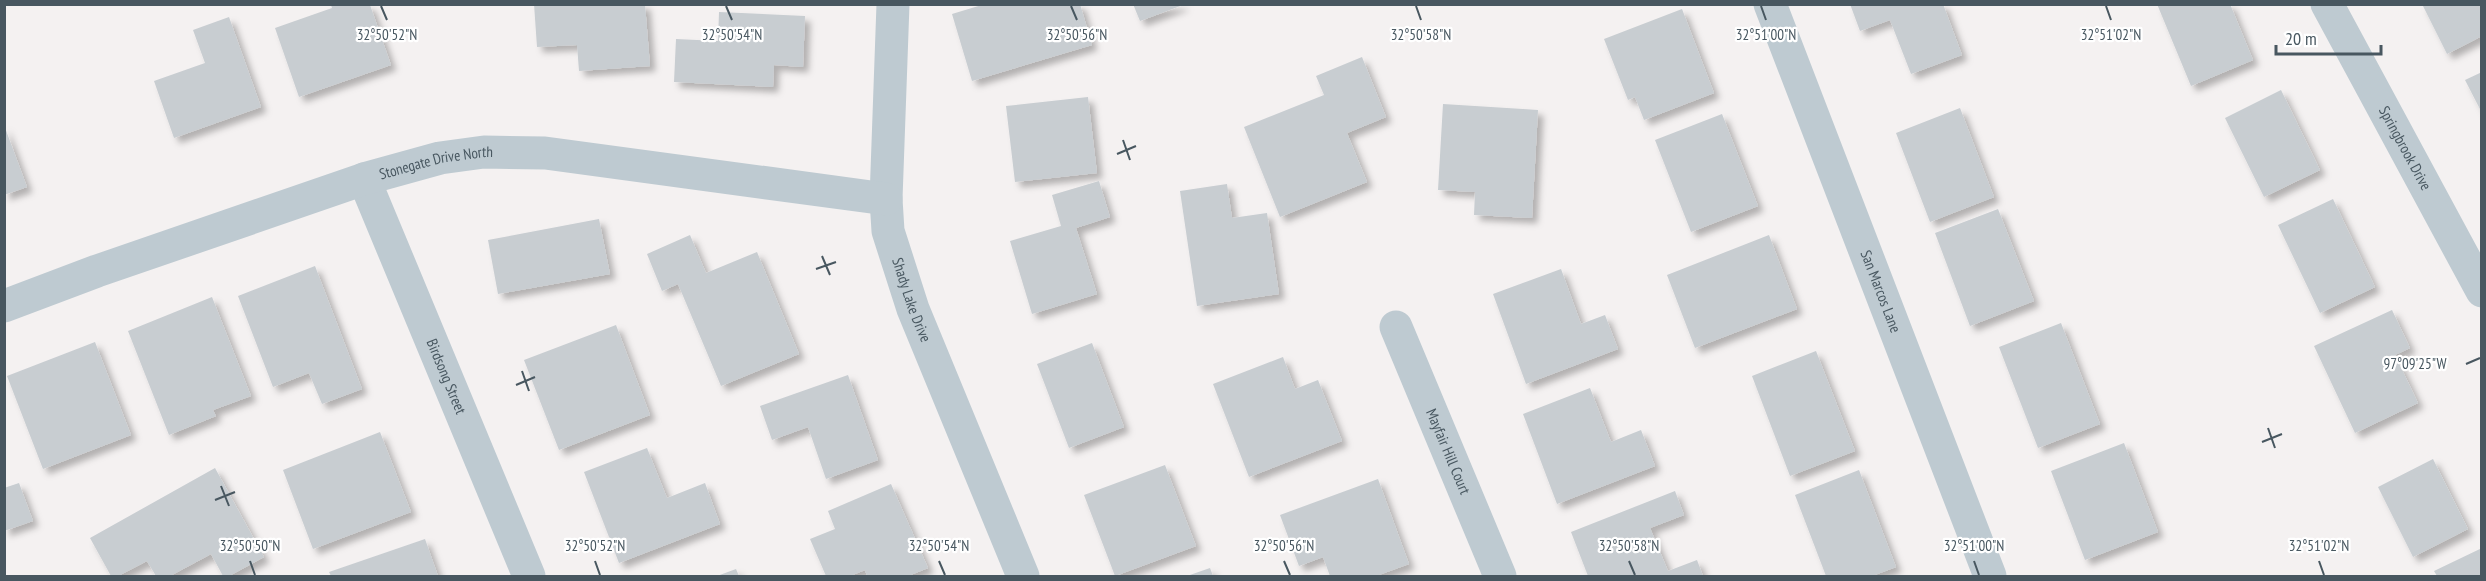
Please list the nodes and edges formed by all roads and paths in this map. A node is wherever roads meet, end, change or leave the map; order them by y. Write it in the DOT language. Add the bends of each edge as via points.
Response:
graph roads {
  1 [pos="893,4"];
  2 [pos="1770,4"];
  3 [pos="2327,4"];
  4 [pos="364,179"];
  5 [pos="886,199"];
  6 [pos="2481,291"];
  7 [pos="4,306"];
  8 [pos="1396,327"];
  9 [pos="529,576"];
  10 [pos="1023,576"];
  11 [pos="1500,576"];
  12 [pos="1990,576"];
  1 -- 5 [label="street, Shady Lake Drive"];
  2 -- 12 [label="street, San Marcos Lane"];
  3 -- 6 [label="street, Springbrook Drive"];
  4 -- 5 [label="street, Stonegate Drive North" via="440,158 484,152 546,153"];
  4 -- 7 [label="street, Stonegate Drive North"];
  4 -- 9 [label="street, Birdsong Street"];
  5 -- 10 [label="street, Shady Lake Drive" via="888,231 913,309"];
  8 -- 11 [label="street, Mayfair Hill Court"];
}
